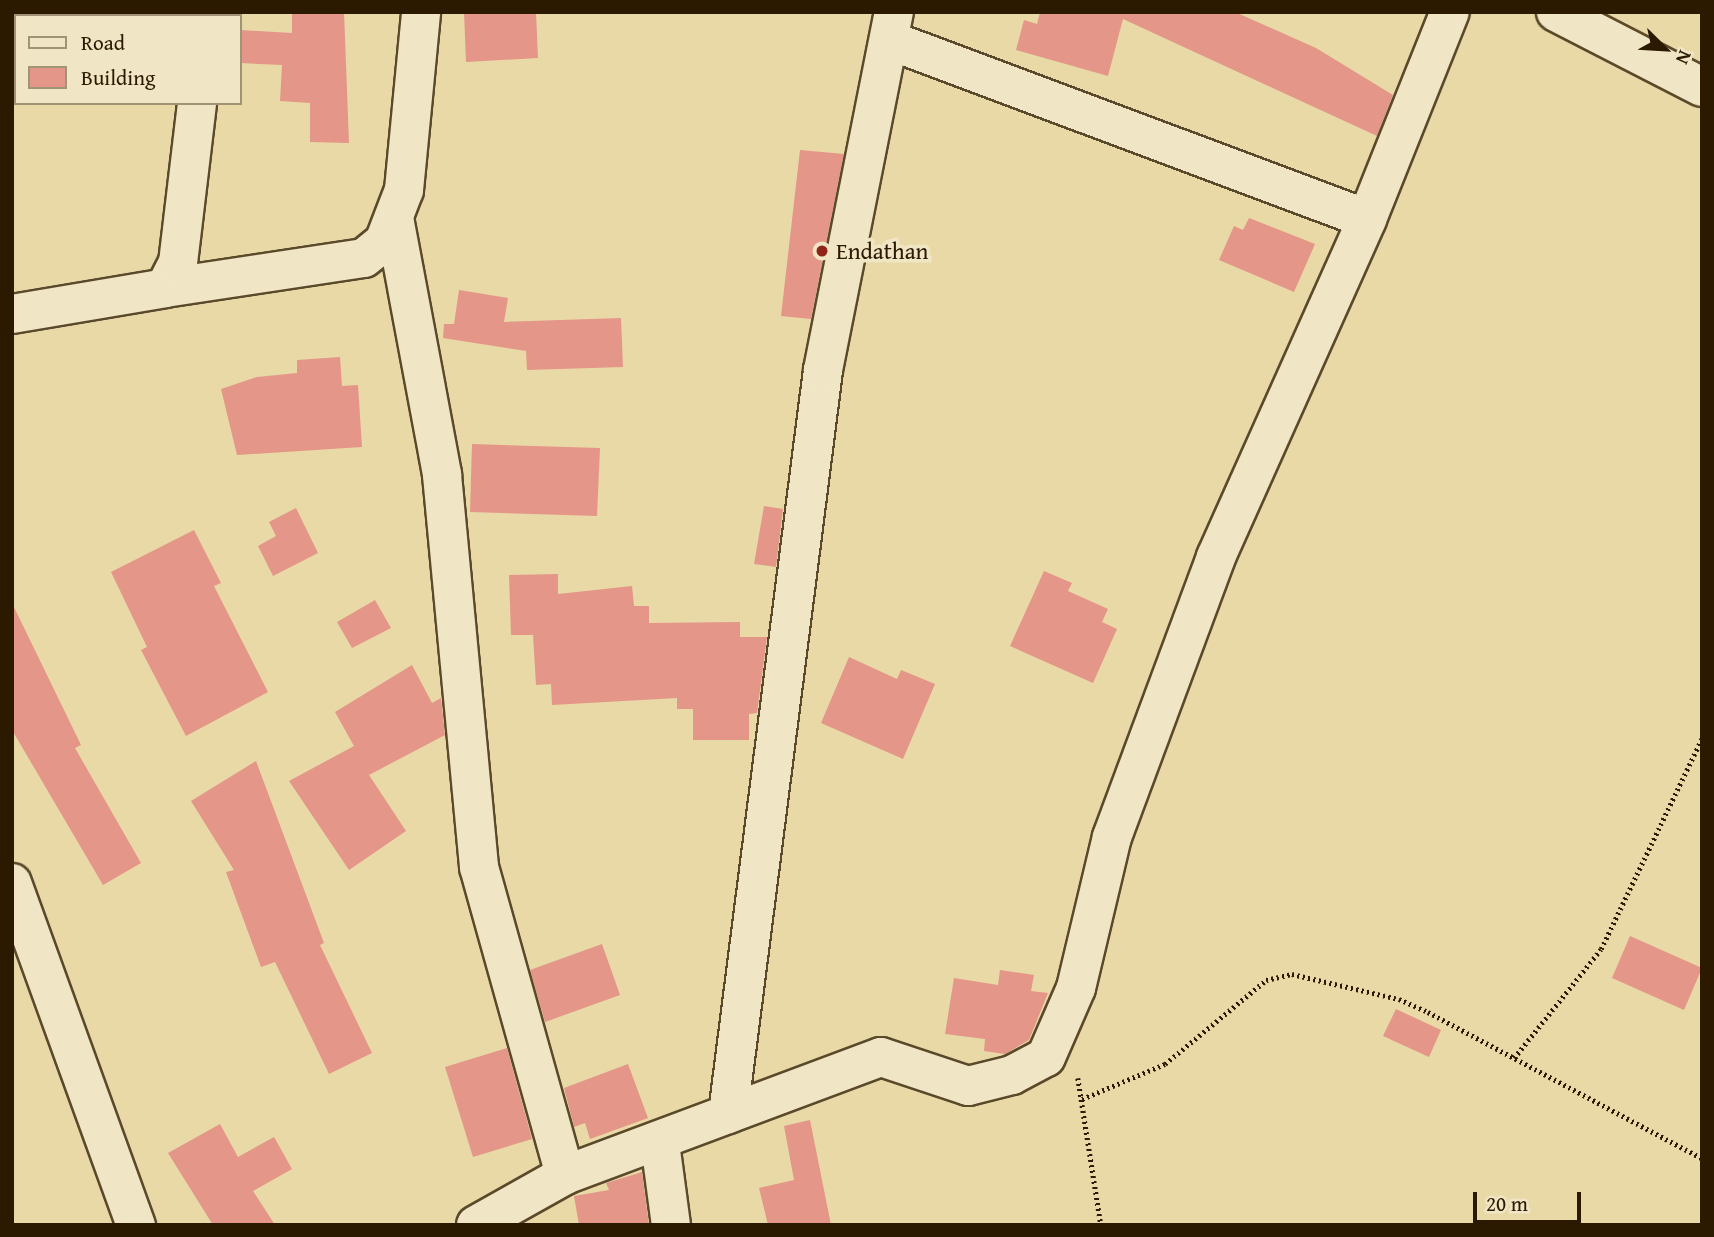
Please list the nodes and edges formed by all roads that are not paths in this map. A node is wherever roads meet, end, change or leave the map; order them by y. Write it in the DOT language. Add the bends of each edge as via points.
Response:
graph roads {
  1 [pos="421,12"];
  2 [pos="1450,12"];
  3 [pos="1556,12"];
  4 [pos="891,26"];
  5 [pos="1702,87"];
  6 [pos="197,105"];
  7 [pos="1367,219"];
  8 [pos="395,223"];
  9 [pos="165,288"];
  10 [pos="12,314"];
  11 [pos="12,883"];
  12 [pos="728,1114"];
  13 [pos="660,1143"];
  14 [pos="565,1175"];
  15 [pos="136,1225"];
  16 [pos="476,1225"];
  17 [pos="671,1225"];
  1 -- 8 [label="street" via="404,190"];
  2 -- 7 [label="street"];
  3 -- 5 [label="street"];
  4 -- 7 [label="street"];
  4 -- 12 [label="street" via="822,370"];
  6 -- 9 [label="street" via="178,263"];
  7 -- 12 [label="street" via="1216,558 1112,838 1065,1022 1046,1057 1012,1075 968,1086 881,1057"];
  8 -- 9 [label="street" via="384,242 364,258"];
  8 -- 14 [label="street" via="438,449 479,867"];
  9 -- 10 [label="street"];
  11 -- 15 [label="street"];
  12 -- 13 [label="street"];
  13 -- 14 [label="street"];
  13 -- 17 [label="street"];
  14 -- 16 [label="street"];
}
